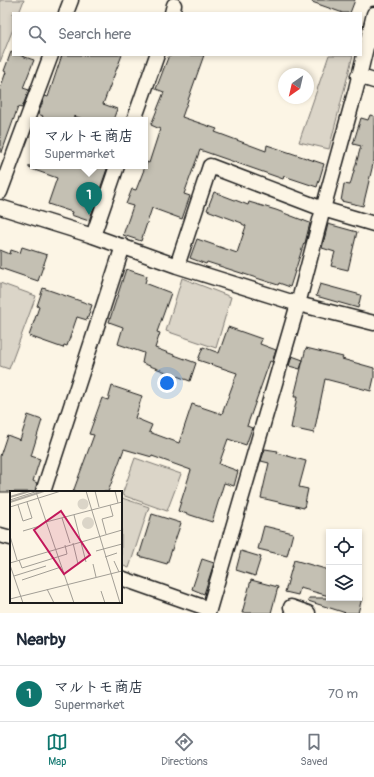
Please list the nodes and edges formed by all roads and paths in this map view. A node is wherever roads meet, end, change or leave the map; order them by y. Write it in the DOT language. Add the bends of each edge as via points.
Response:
graph roads {
  1 [pos="71,0"];
  2 [pos="66,12"];
  3 [pos="374,14"];
  4 [pos="50,56"];
  5 [pos="157,56"];
  6 [pos="358,76"];
  7 [pos="374,81"];
  8 [pos="135,117"];
  9 [pos="116,169"];
  10 [pos="0,192"];
  11 [pos="0,207"];
  12 [pos="322,209"];
  13 [pos="374,224"];
  14 [pos="93,236"];
  15 [pos="123,246"];
  16 [pos="177,266"];
  17 [pos="298,304"];
  18 [pos="374,323"];
  19 [pos="43,491"];
  20 [pos="0,535"];
  21 [pos="10,538"];
  22 [pos="122,578"];
  23 [pos="291,607"];
  24 [pos="208,611"];
  25 [pos="308,613"];
  1 -- 2 [label="street"];
  3 -- 6 [label="street"];
  4 -- 10 [label="street"];
  5 -- 8 [label="street"];
  6 -- 7 [label="street"];
  6 -- 12 [label="street"];
  9 -- 14 [label="street"];
  11 -- 14 [label="street"];
  12 -- 13 [label="street"];
  12 -- 16 [label="street" via="210,166"];
  12 -- 17 [label="street"];
  14 -- 15 [label="street"];
  15 -- 16 [label="street"];
  15 -- 19 [label="street"];
  16 -- 17 [label="street"];
  17 -- 18 [label="street"];
  17 -- 24 [label="street"];
  20 -- 21 [label="street"];
  22 -- 24 [label="street"];
  23 -- 25 [label="street"];
}
